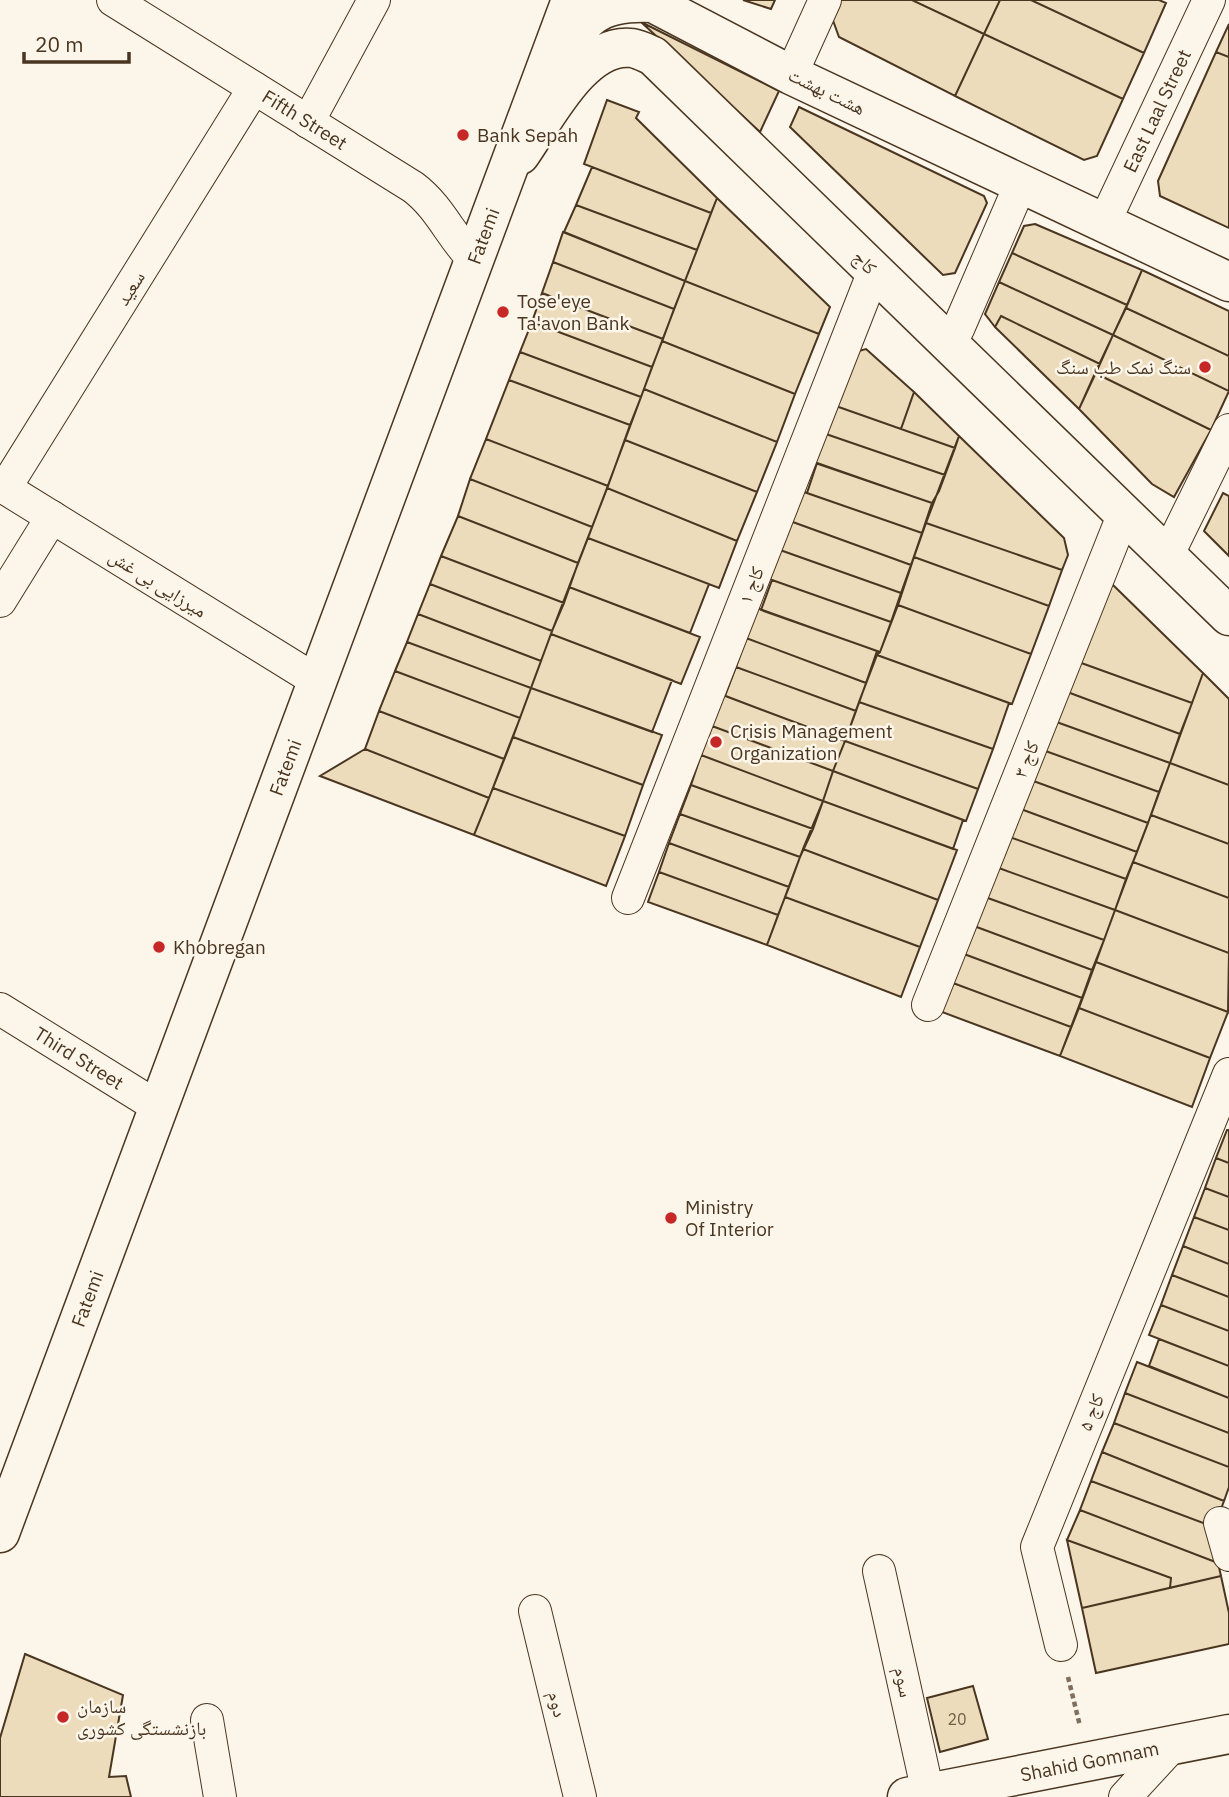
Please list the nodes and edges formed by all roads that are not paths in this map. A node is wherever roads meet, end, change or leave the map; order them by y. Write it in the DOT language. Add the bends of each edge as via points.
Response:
graph roads {
  1 [pos="113,0"];
  2 [pos="373,0"];
  3 [pos="571,0"];
  4 [pos="825,0"];
  5 [pos="1209,0"];
  6 [pos="651,2"];
  7 [pos="791,75"];
  8 [pos="254,88"];
  9 [pos="308,122"];
  10 [pos="505,177"];
  11 [pos="1021,183"];
  12 [pos="1104,223"];
  13 [pos="474,260"];
  14 [pos="874,271"];
  15 [pos="1229,282"];
  16 [pos="958,329"];
  17 [pos="1229,430"];
  18 [pos="3,486"];
  19 [pos="1124,513"];
  20 [pos="52,517"];
  21 [pos="1174,542"];
  22 [pos="0,601"];
  23 [pos="1229,616"];
  24 [pos="317,681"];
  25 [pos="628,898"];
  26 [pos="928,1005"];
  27 [pos="0,1009"];
  28 [pos="1229,1073"];
  29 [pos="158,1107"];
  30 [pos="3,1517"];
  31 [pos="1220,1523"];
  32 [pos="1229,1555"];
  33 [pos="879,1571"];
  34 [pos="535,1611"];
  35 [pos="1061,1645"];
  36 [pos="207,1720"];
  37 [pos="1229,1734"];
  38 [pos="1174,1744"];
  39 [pos="917,1795"];
  40 [pos="220,1797"];
  41 [pos="580,1797"];
  42 [pos="1125,1797"];
  1 -- 8 [label="street, Fifth Street"];
  2 -- 9 [label="street"];
  3 -- 10 [label="main road, Fatemi"];
  4 -- 7 [label="street"];
  5 -- 12 [label="street, East Laal Street"];
  6 -- 7 [label="main road, هشت بهشت"];
  6 -- 10 [label="main road, هشت بهشت" via="604,6 574,33"];
  7 -- 11 [label="main road, هشت بهشت"];
  8 -- 9 [label="street, Fifth Street"];
  8 -- 18 [label="street, سعید"];
  9 -- 13 [label="street, Fifth Street" via="413,187 441,214 458,244"];
  10 -- 13 [label="main road, Fatemi"];
  10 -- 14 [label="main road, کاج" via="590,60 616,49 634,48 653,56"];
  11 -- 12 [label="main road, هشت بهشت"];
  11 -- 16 [label="street"];
  12 -- 15 [label="main road, هشت بهشت"];
  13 -- 24 [label="main road, Fatemi"];
  14 -- 19 [label="main road, کاج"];
  14 -- 25 [label="street, کاج ۱"];
  17 -- 21 [label="street"];
  18 -- 20 [label="street, میرزایی بی غش"];
  19 -- 23 [label="main road, کاج"];
  19 -- 26 [label="street, کاج ۳"];
  20 -- 22 [label="street"];
  20 -- 24 [label="street, میرزایی بی غش"];
  24 -- 29 [label="main road, Fatemi"];
  27 -- 29 [label="street, Third Street"];
  28 -- 35 [label="street, کاج ۵" via="1037,1547"];
  29 -- 30 [label="main road, Fatemi"];
  31 -- 32 [label="street"];
  33 -- 39 [label="street, سوم"];
  34 -- 41 [label="street, دوم"];
  36 -- 40 [label="street"];
  37 -- 38 [label="main road, Shahid Gomnam"];
  38 -- 39 [label="main road, Shahid Gomnam"];
  38 -- 42 [label="street"];
}
